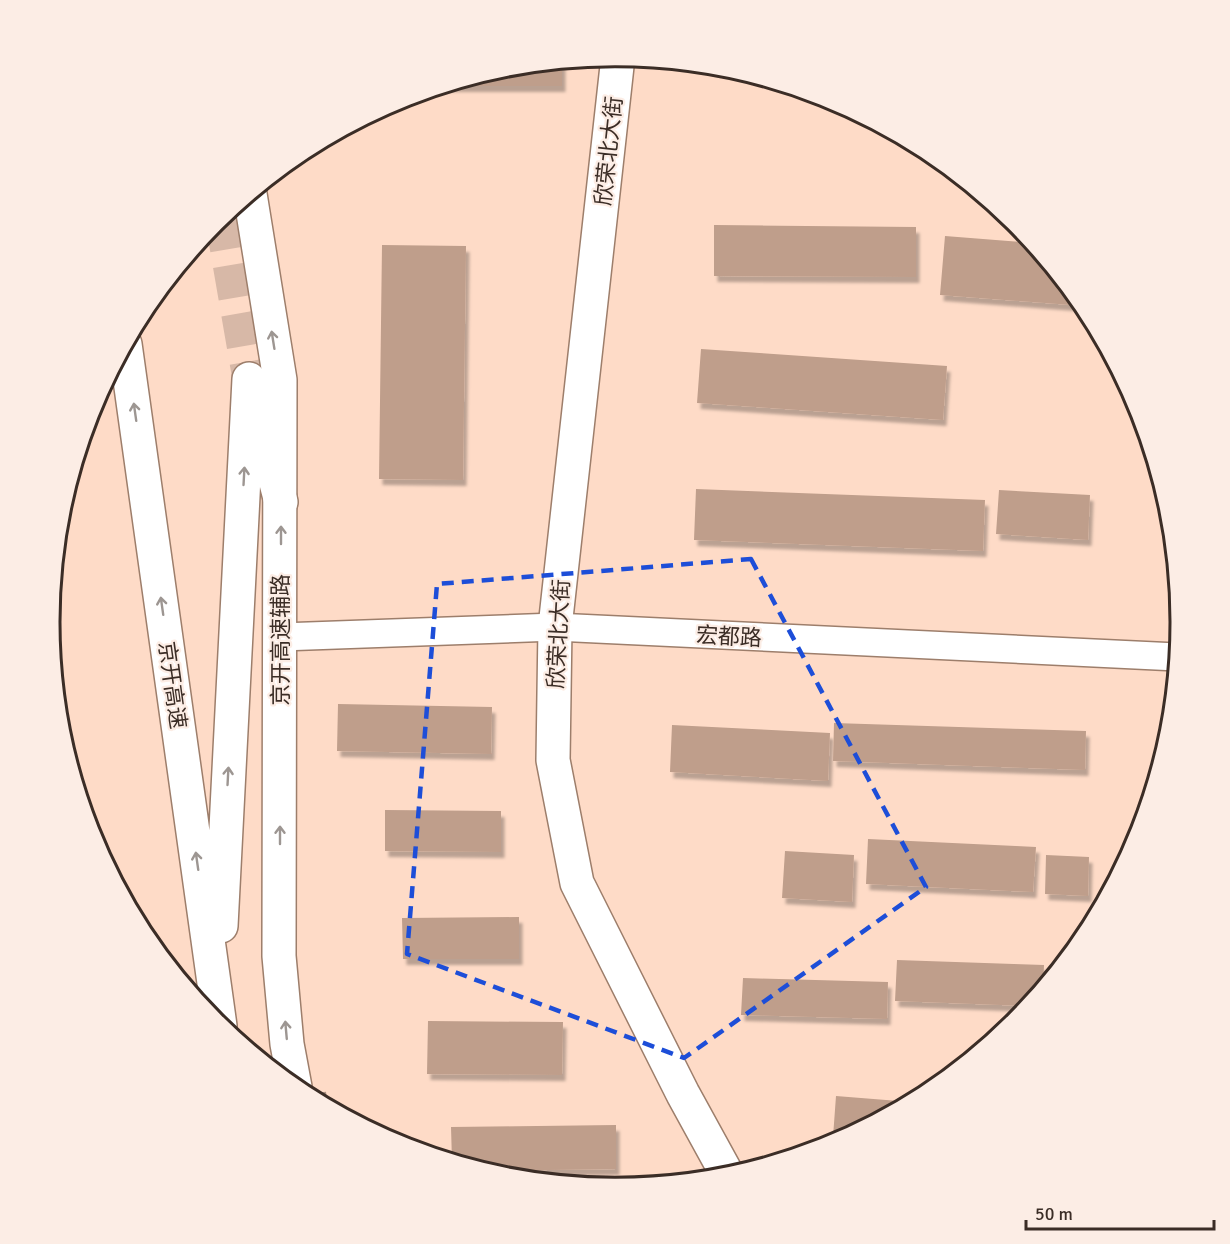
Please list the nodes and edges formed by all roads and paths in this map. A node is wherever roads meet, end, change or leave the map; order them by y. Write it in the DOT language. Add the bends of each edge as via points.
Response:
graph roads {
  1 [pos="617,67"];
  2 [pos="251,203"];
  3 [pos="127,358"];
  4 [pos="281,502"];
  5 [pos="555,627"];
  6 [pos="280,637"];
  7 [pos="1169,657"];
  8 [pos="218,1009"];
  9 [pos="219,1010"];
  10 [pos="292,1073"];
  11 [pos="723,1166"];
  1 -- 5 [label="main road, 欣荣北大街"];
  4 -- 2 [label="main road, 京开高速辅路, one-way" via="280,380"];
  8 -- 3 [label="main road, 京开高速, one-way"];
  6 -- 4 [label="main road, 京开高速辅路, one-way"];
  9 -- 4 [label="main road, one-way" via="249,379"];
  5 -- 6 [label="street, 宏都路"];
  5 -- 7 [label="street, 宏都路"];
  5 -- 11 [label="main road, 欣荣北大街" via="553,760 577,883"];
  10 -- 6 [label="main road, 京开高速辅路, one-way" via="279,956"];
}
